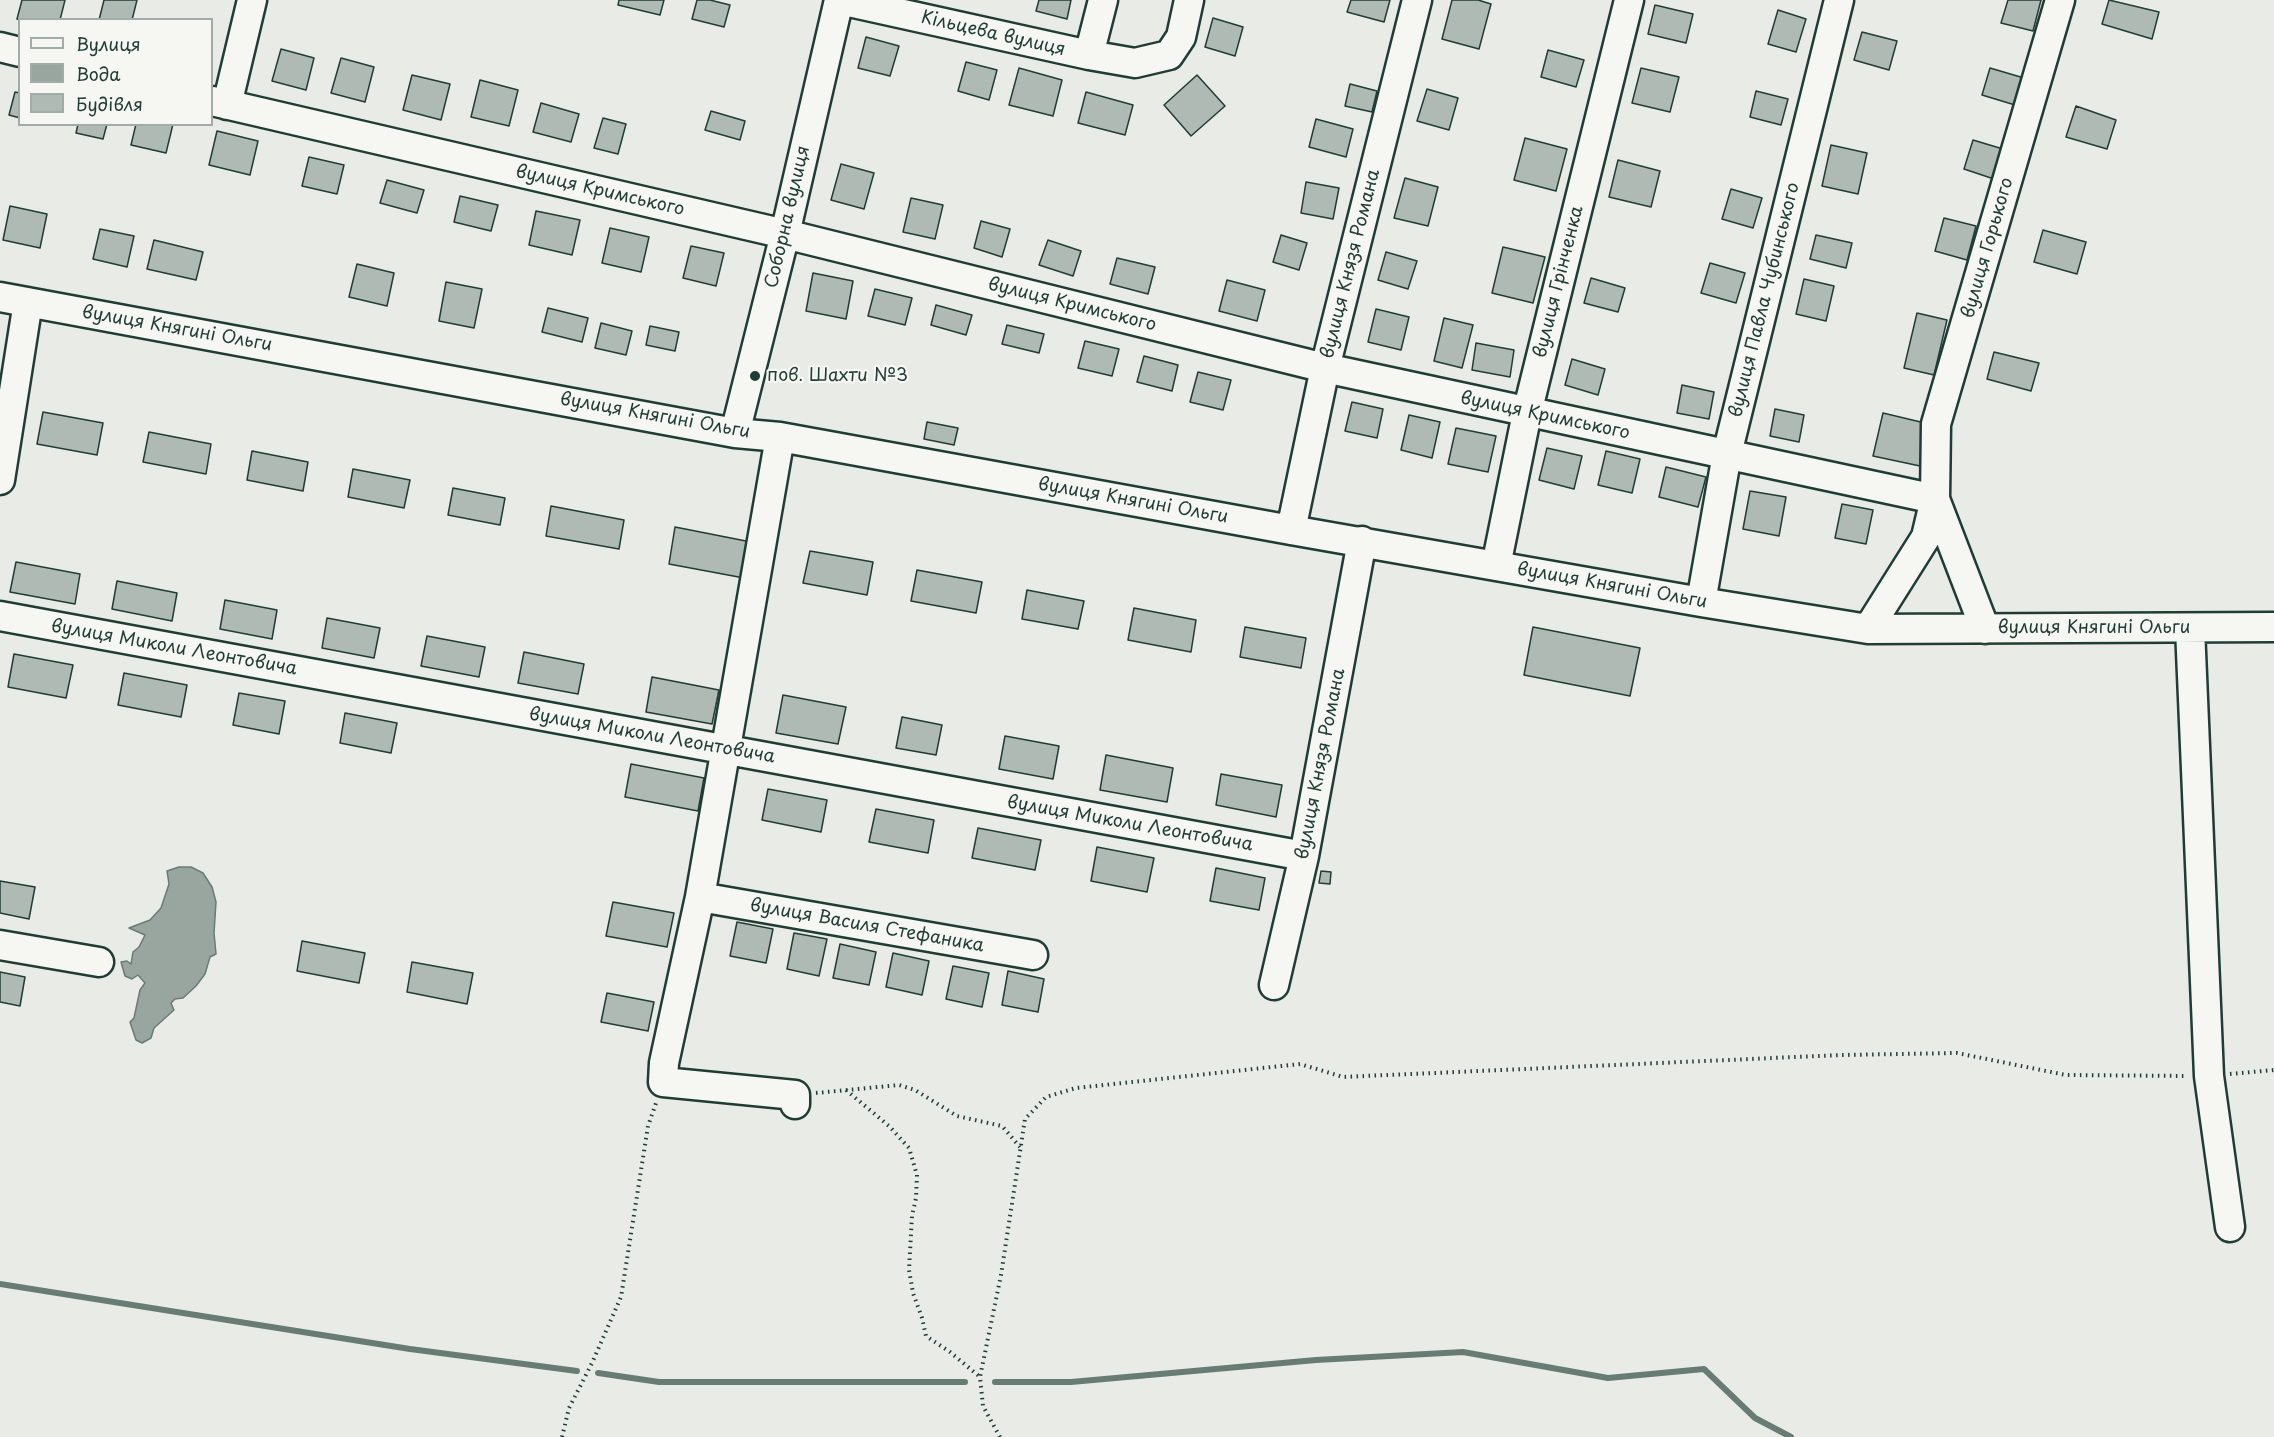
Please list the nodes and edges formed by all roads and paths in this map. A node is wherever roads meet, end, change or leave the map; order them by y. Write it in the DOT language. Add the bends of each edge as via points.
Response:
graph roads {
  1 [pos="252,0"];
  2 [pos="839,0"];
  3 [pos="1103,0"];
  4 [pos="1189,0"];
  5 [pos="1417,0"];
  6 [pos="1629,0"];
  7 [pos="1839,0"];
  8 [pos="2060,0"];
  9 [pos="0,47"];
  10 [pos="18,52"];
  11 [pos="1089,55"];
  12 [pos="219,103"];
  13 [pos="785,234"];
  14 [pos="0,297"];
  15 [pos="28,302"];
  16 [pos="1325,368"];
  17 [pos="1527,413"];
  18 [pos="735,433"];
  19 [pos="780,437"];
  20 [pos="1727,454"];
  21 [pos="0,480"];
  22 [pos="1935,499"];
  23 [pos="1291,530"];
  24 [pos="1362,541"];
  25 [pos="1496,566"];
  26 [pos="1701,602"];
  27 [pos="0,616"];
  28 [pos="2274,627"];
  29 [pos="2190,628"];
  30 [pos="1869,629"];
  31 [pos="1985,629"];
  32 [pos="726,749"];
  33 [pos="1304,856"];
  34 [pos="700,897"];
  35 [pos="0,945"];
  36 [pos="1033,956"];
  37 [pos="99,962"];
  38 [pos="1274,986"];
  39 [pos="2274,1070"];
  40 [pos="2209,1076"];
  41 [pos="663,1082"];
  42 [pos="846,1090"];
  43 [pos="795,1099"];
  44 [pos="1020,1147"];
  45 [pos="2230,1227"];
  46 [pos="980,1377"];
  47 [pos="562,1437"];
  48 [pos="1000,1437"];
  1 -- 12 [label="street"];
  2 -- 11 [label="street, Кільцева вулиця"];
  2 -- 13 [label="street, Соборна вулиця"];
  3 -- 11 [label="street, Кільцева вулиця"];
  4 -- 11 [label="street" via="1181,37 1169,55 1135,63"];
  5 -- 16 [label="street, вулиця Князя Романа"];
  6 -- 17 [label="street, вулиця Грінченка"];
  7 -- 20 [label="street, вулиця Павла Чубинського"];
  8 -- 22 [label="street, вулиця Горького" via="1936,424"];
  9 -- 10 [label="street"];
  12 -- 13 [label="street, вулиця Кримського"];
  13 -- 16 [label="street, вулиця Кримського"];
  13 -- 18 [label="street, Соборна вулиця"];
  14 -- 15 [label="street, вулиця Княгині Ольги"];
  15 -- 18 [label="street, вулиця Княгині Ольги"];
  15 -- 21 [label="street"];
  16 -- 17 [label="street, вулиця Кримського"];
  16 -- 23 [label="street, вулиця Князя Романа"];
  17 -- 20 [label="street, вулиця Кримського"];
  17 -- 25 [label="street, вулиця Грінченка"];
  18 -- 19 [label="street, вулиця Княгині Ольги"];
  19 -- 23 [label="street, вулиця Княгині Ольги"];
  19 -- 32 [label="street"];
  20 -- 22 [label="street, вулиця Кримського"];
  20 -- 26 [label="street, вулиця Павла Чубинського"];
  22 -- 30 [label="street" via="1926,537"];
  22 -- 31 [label="street"];
  23 -- 24 [label="street, вулиця Княгині Ольги"];
  24 -- 25 [label="street, вулиця Княгині Ольги"];
  24 -- 33 [label="street, вулиця Князя Романа"];
  25 -- 26 [label="street, вулиця Княгині Ольги"];
  26 -- 30 [label="street, вулиця Княгині Ольги"];
  27 -- 32 [label="street, вулиця Миколи Леонтовича"];
  28 -- 29 [label="street, вулиця Княгині Ольги"];
  29 -- 31 [label="street, вулиця Княгині Ольги"];
  29 -- 40 [label="street"];
  30 -- 31 [label="street, вулиця Княгині Ольги"];
  32 -- 33 [label="street, вулиця Миколи Леонтовича"];
  32 -- 34 [label="street"];
  33 -- 38 [label="street, вулиця Князя Романа"];
  34 -- 36 [label="street, вулиця Василя Стефаника"];
  34 -- 41 [label="street"];
  35 -- 37 [label="street"];
  39 -- 40 [label="path"];
  40 -- 44 [label="path" via="2066,1075 1957,1053 1342,1077 1300,1064 1076,1088 1046,1096 1025,1119"];
  40 -- 45 [label="street"];
  41 -- 43 [label="street"];
  41 -- 47 [label="path" via="648,1126 621,1297 569,1408"];
  42 -- 43 [label="path"];
  42 -- 44 [label="path" via="899,1085 957,1116 1002,1125"];
  42 -- 46 [label="path" via="889,1125 909,1148 917,1175 909,1270 926,1336"];
  44 -- 46 [label="path" via="1001,1275"];
  46 -- 48 [label="path" via="983,1406"];
}
